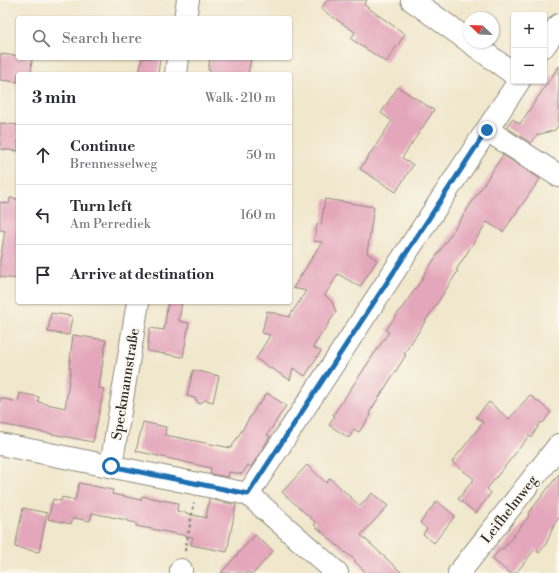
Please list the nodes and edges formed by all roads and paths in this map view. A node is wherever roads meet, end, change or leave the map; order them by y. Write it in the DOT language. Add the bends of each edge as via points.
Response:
graph roads {
  1 [pos="188,0"];
  2 [pos="412,0"];
  3 [pos="185,16"];
  4 [pos="559,25"];
  5 [pos="463,37"];
  6 [pos="547,42"];
  7 [pos="478,48"];
  8 [pos="178,60"];
  9 [pos="176,72"];
  10 [pos="511,72"];
  11 [pos="517,84"];
  12 [pos="487,130"];
  13 [pos="559,176"];
  14 [pos="138,304"];
  15 [pos="0,444"];
  16 [pos="559,445"];
  17 [pos="111,466"];
  18 [pos="198,483"];
  19 [pos="248,494"];
  20 [pos="181,571"];
  21 [pos="337,573"];
  22 [pos="459,573"];
  1 -- 3 [label="street"];
  2 -- 5 [label="street"];
  4 -- 6 [label="street"];
  7 -- 10 [label="street"];
  8 -- 9 [label="street"];
  11 -- 12 [label="street"];
  12 -- 13 [label="street"];
  12 -- 19 [label="street"];
  14 -- 17 [label="street, Speckmannstraße"];
  15 -- 17 [label="street"];
  16 -- 22 [label="street, Leifhelmweg"];
  17 -- 18 [label="street"];
  18 -- 19 [label="street"];
  18 -- 20 [label="path"];
  19 -- 21 [label="street"];
}
